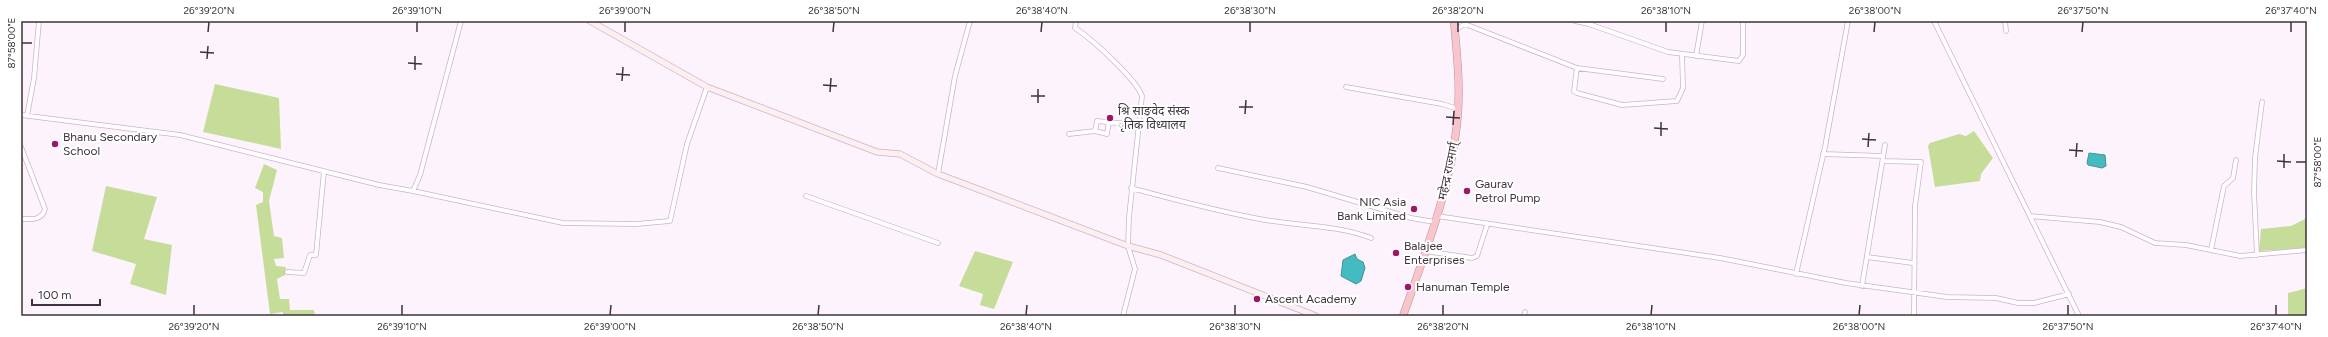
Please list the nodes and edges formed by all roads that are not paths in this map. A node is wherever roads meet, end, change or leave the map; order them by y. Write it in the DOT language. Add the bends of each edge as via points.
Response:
graph roads {
  1 [pos="39,21"];
  2 [pos="461,21"];
  3 [pos="970,21"];
  4 [pos="1076,21"];
  5 [pos="1454,21"];
  6 [pos="1575,21"];
  7 [pos="1702,21"];
  8 [pos="1743,21"];
  9 [pos="1848,21"];
  10 [pos="1934,21"];
  11 [pos="2005,21"];
  12 [pos="594,22"];
  13 [pos="1590,22"];
  14 [pos="1454,31"];
  15 [pos="2006,31"];
  16 [pos="1682,55"];
  17 [pos="1696,56"];
  18 [pos="1577,68"];
  19 [pos="1663,79"];
  20 [pos="707,87"];
  21 [pos="1346,87"];
  22 [pos="2262,102"];
  23 [pos="1458,109"];
  24 [pos="21,115"];
  25 [pos="27,116"];
  26 [pos="1109,121"];
  27 [pos="1139,124"];
  28 [pos="1095,131"];
  29 [pos="1069,134"];
  30 [pos="1885,145"];
  31 [pos="21,147"];
  32 [pos="1823,154"];
  33 [pos="1883,159"];
  34 [pos="2236,160"];
  35 [pos="1218,168"];
  36 [pos="324,171"];
  37 [pos="938,174"];
  38 [pos="1131,188"];
  39 [pos="413,191"];
  40 [pos="806,196"];
  41 [pos="2030,216"];
  42 [pos="21,219"];
  43 [pos="1436,219"];
  44 [pos="1487,225"];
  45 [pos="1371,238"];
  46 [pos="938,243"];
  47 [pos="1128,246"];
  48 [pos="2211,250"];
  49 [pos="2307,250"];
  50 [pos="1425,251"];
  51 [pos="2257,255"];
  52 [pos="1867,257"];
  53 [pos="1913,263"];
  54 [pos="286,272"];
  55 [pos="1796,274"];
  56 [pos="1862,286"];
  57 [pos="1914,293"];
  58 [pos="2069,294"];
  59 [pos="1123,316"];
  60 [pos="1316,316"];
  61 [pos="1403,316"];
  62 [pos="1914,316"];
  63 [pos="2079,316"];
  1 -- 25 [label="street" via="34,78"];
  2 -- 39 [label="street" via="420,175"];
  3 -- 37 [label="street" via="956,76"];
  4 -- 27 [label="street" via="1075,28 1088,36 1139,90 1142,96"];
  5 -- 14 [label="highway, महेन्द्र राज्मार्ग्"];
  6 -- 13 [label="street"];
  7 -- 17 [label="street"];
  8 -- 17 [label="street" via="1742,59 1739,61"];
  9 -- 32 [label="street"];
  10 -- 41 [label="street"];
  11 -- 15 [label="street"];
  12 -- 20 [label="street"];
  13 -- 16 [label="street" via="1660,50"];
  14 -- 18 [label="street" via="1465,24"];
  14 -- 23 [label="highway, महेन्द्र राज्मार्ग्" via="1459,77"];
  16 -- 17 [label="street"];
  16 -- 18 [label="street" via="1684,88 1677,101 1622,105 1577,93 1573,86"];
  18 -- 19 [label="street"];
  20 -- 37 [label="street" via="877,152 900,154"];
  20 -- 39 [label="street" via="687,144 670,221 636,224 563,223"];
  21 -- 23 [label="street"];
  22 -- 51 [label="street" via="2255,158"];
  23 -- 43 [label="highway, महेन्द्र राज्मार्ग्" via="1449,174"];
  24 -- 25 [label="street"];
  25 -- 36 [label="street" via="180,135"];
  26 -- 27 [label="street"];
  26 -- 28 [label="street" via="1097,121"];
  26 -- 28 [label="street" via="1107,134"];
  27 -- 38 [label="street"];
  28 -- 29 [label="street"];
  30 -- 33 [label="street"];
  31 -- 42 [label="street" via="45,209 39,218"];
  32 -- 33 [label="street"];
  32 -- 55 [label="street"];
  33 -- 52 [label="street"];
  33 -- 53 [label="street" via="1922,162 1915,206"];
  34 -- 48 [label="street" via="2233,178 2224,186"];
  35 -- 43 [label="street" via="1306,187 1411,218"];
  36 -- 39 [label="street" via="379,186"];
  36 -- 54 [label="street" via="316,254 310,255 304,272"];
  37 -- 47 [label="street"];
  38 -- 45 [label="street" via="1209,209 1266,220 1348,229"];
  38 -- 47 [label="street"];
  40 -- 46 [label="street"];
  41 -- 48 [label="street" via="2100,222 2155,243"];
  41 -- 58 [label="street"];
  43 -- 44 [label="street"];
  43 -- 50 [label="highway, महेन्द्र राज्मार्ग्"];
  44 -- 50 [label="street" via="1476,256 1472,258"];
  44 -- 55 [label="street" via="1720,258"];
  47 -- 59 [label="street" via="1135,269"];
  47 -- 60 [label="street" via="1161,255"];
  48 -- 51 [label="street" via="2240,256"];
  49 -- 51 [label="street"];
  50 -- 61 [label="highway, महेन्द्र राज्मार्ग्"];
  52 -- 53 [label="street"];
  52 -- 56 [label="street"];
  53 -- 57 [label="street"];
  55 -- 56 [label="street"];
  56 -- 57 [label="street"];
  57 -- 58 [label="street" via="1996,298 2018,303 2034,303"];
  57 -- 62 [label="street"];
  58 -- 63 [label="street"];
}
